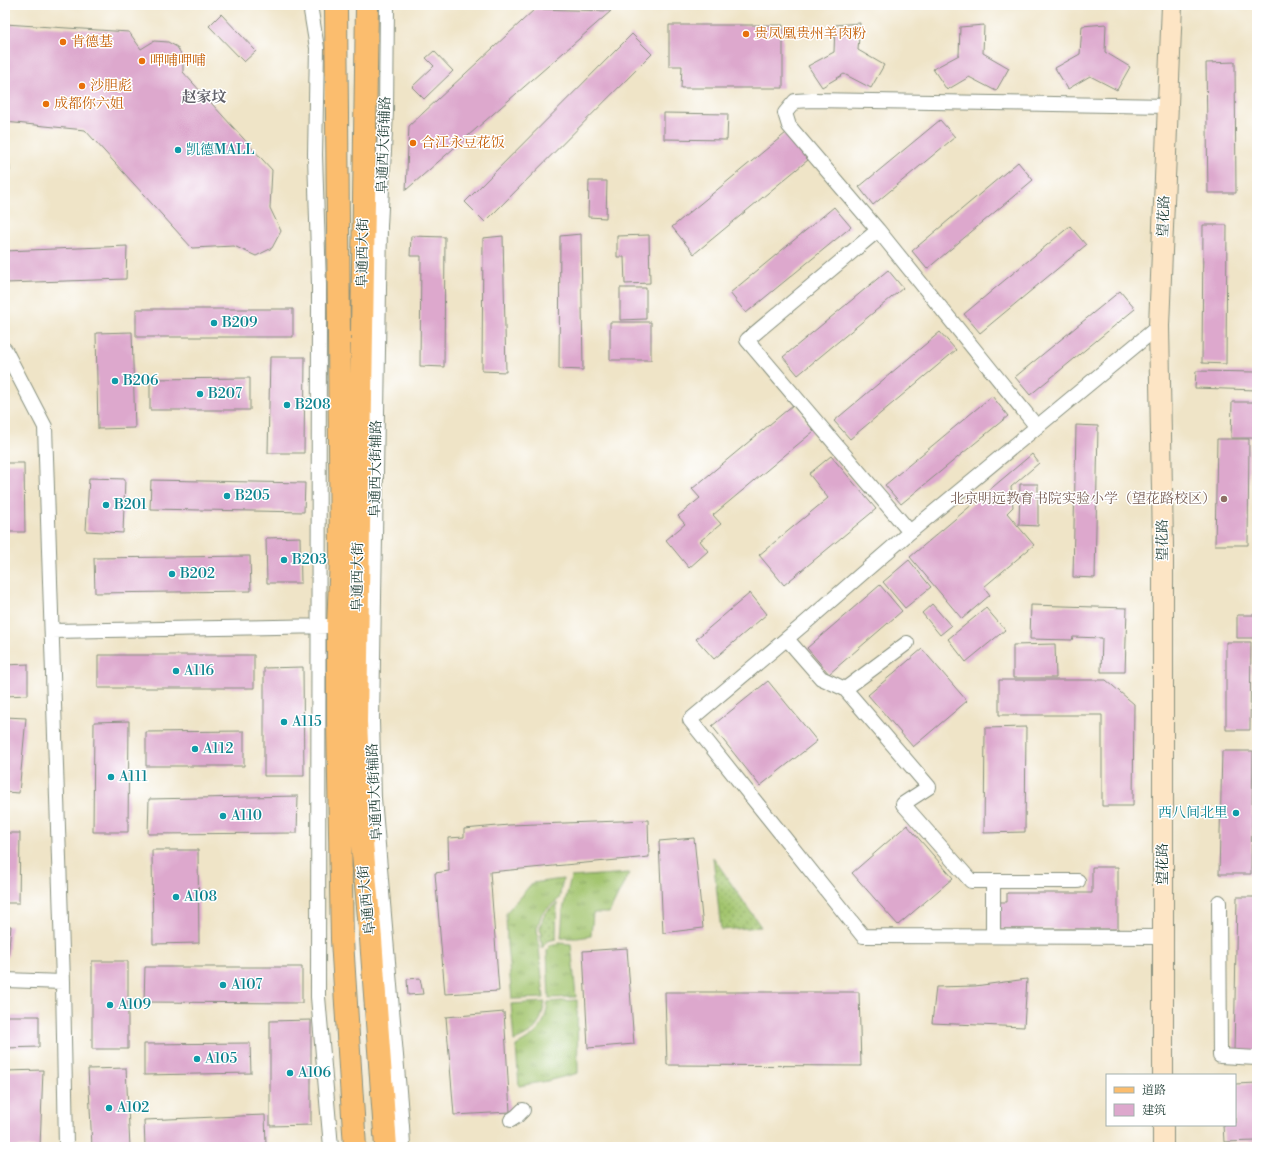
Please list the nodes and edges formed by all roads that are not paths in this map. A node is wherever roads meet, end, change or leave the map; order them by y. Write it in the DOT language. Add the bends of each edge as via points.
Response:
graph roads {
  1 [pos="310,5"];
  2 [pos="336,5"];
  3 [pos="367,5"];
  4 [pos="387,5"];
  5 [pos="1172,5"];
  6 [pos="1168,106"];
  7 [pos="878,230"];
  8 [pos="1160,326"];
  9 [pos="5,350"];
  10 [pos="1037,427"];
  11 [pos="910,532"];
  12 [pos="329,626"];
  13 [pos="52,631"];
  14 [pos="786,639"];
  15 [pos="907,643"];
  16 [pos="845,689"];
  17 [pos="993,881"];
  18 [pos="1078,881"];
  19 [pos="1219,902"];
  20 [pos="993,936"];
  21 [pos="1162,937"];
  22 [pos="5,980"];
  23 [pos="63,982"];
  24 [pos="1257,1058"];
  25 [pos="1163,1074"];
  26 [pos="523,1110"];
  27 [pos="511,1120"];
  28 [pos="1163,1126"];
  29 [pos="66,1147"];
  30 [pos="332,1147"];
  31 [pos="355,1147"];
  32 [pos="386,1147"];
  33 [pos="403,1147"];
  34 [pos="1163,1147"];
  1 -- 12 [label="street" via="317,48 316,155"];
  2 -- 12 [label="main road, 阜通西大街" via="341,558"];
  3 -- 32 [label="main road, 阜通西大街" via="356,722 362,843"];
  4 -- 33 [label="street, 阜通西大街辅路" via="386,112 380,226 372,722 374,798"];
  5 -- 6 [label="street, 望花路"];
  6 -- 7 [label="street" via="795,101 785,113 789,126"];
  6 -- 8 [label="street, 望花路"];
  7 -- 10 [label="street"];
  7 -- 11 [label="street" via="747,340"];
  8 -- 10 [label="street"];
  8 -- 21 [label="street, 望花路" via="1163,546"];
  9 -- 13 [label="street" via="45,427"];
  10 -- 11 [label="street"];
  11 -- 14 [label="street"];
  12 -- 13 [label="street"];
  12 -- 30 [label="street" via="318,997"];
  12 -- 31 [label="main road, 阜通西大街" via="338,723 342,940"];
  13 -- 23 [label="street"];
  14 -- 16 [label="street" via="821,678"];
  14 -- 20 [label="street" via="690,720 863,936"];
  15 -- 16 [label="street"];
  16 -- 17 [label="street" via="929,787 903,804 971,881"];
  17 -- 18 [label="street"];
  17 -- 20 [label="street"];
  19 -- 24 [label="street" via="1220,1056"];
  20 -- 21 [label="street"];
  21 -- 25 [label="street, 望花路"];
  22 -- 23 [label="street"];
  23 -- 29 [label="street"];
  26 -- 27 [label="street"];
  28 -- 34 [label="street"];
}
